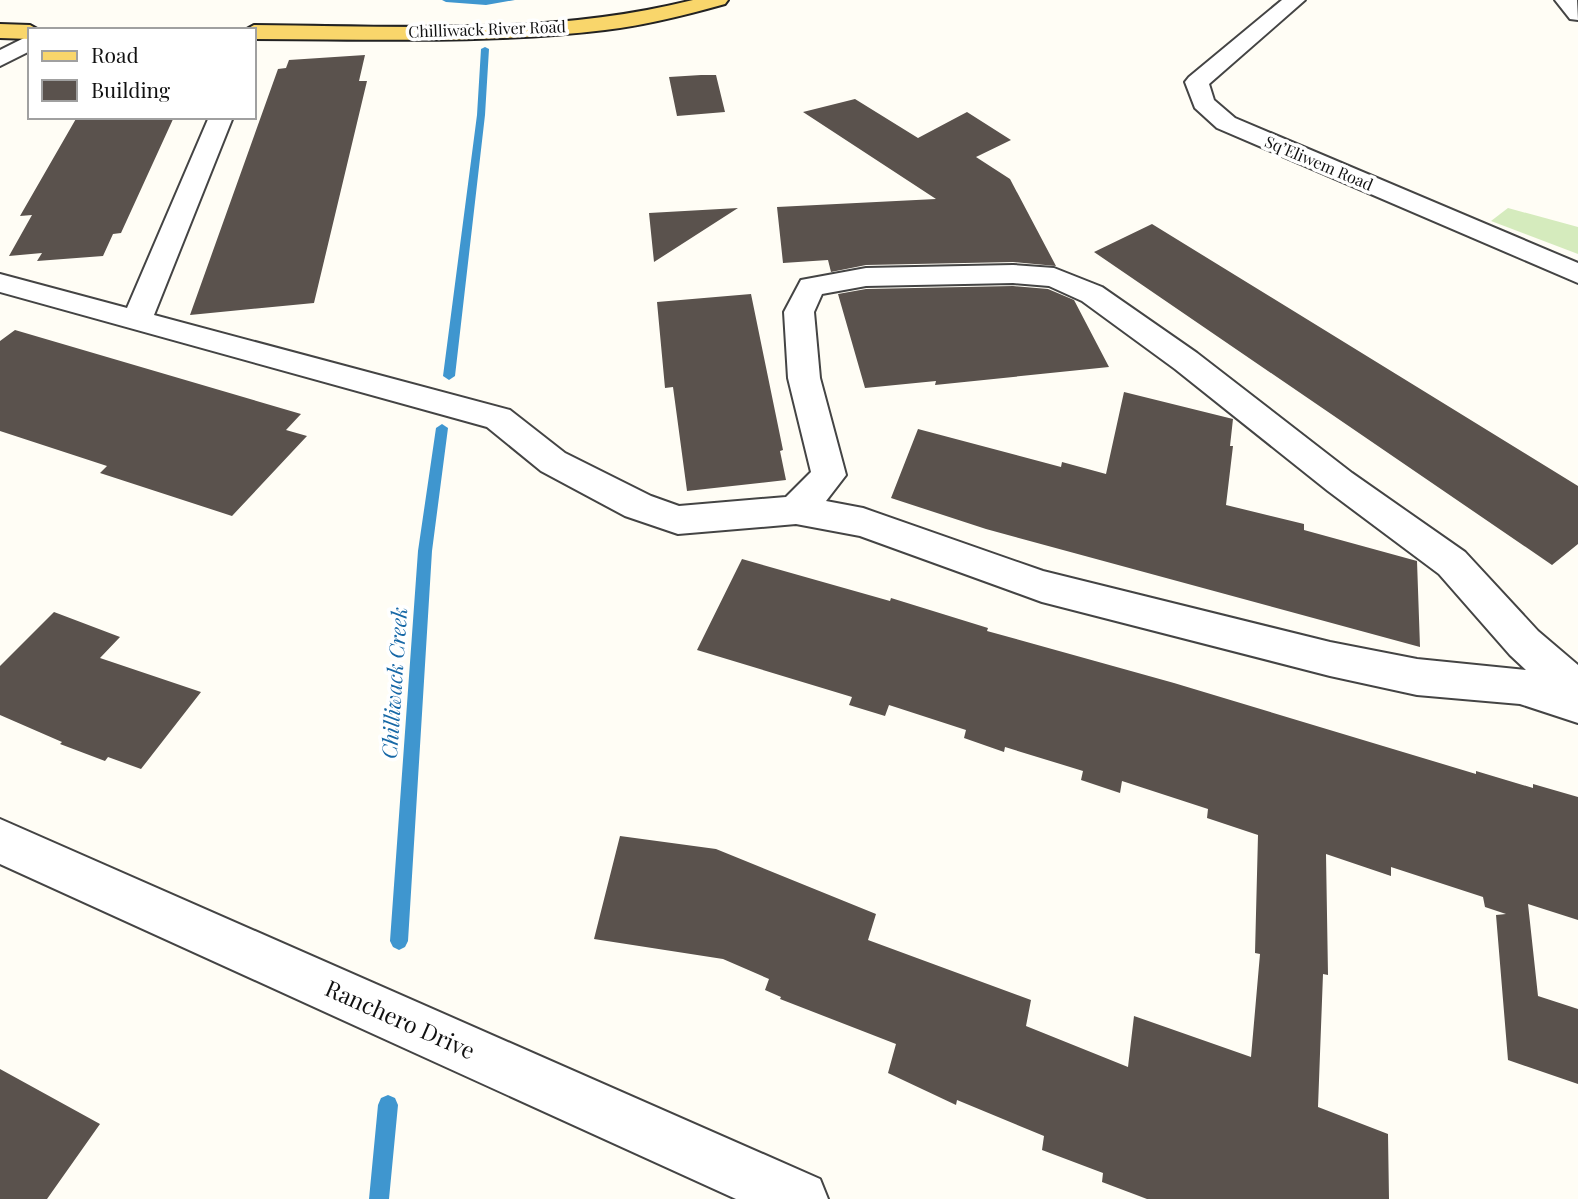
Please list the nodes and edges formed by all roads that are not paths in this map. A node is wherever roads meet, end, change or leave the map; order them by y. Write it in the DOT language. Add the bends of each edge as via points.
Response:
graph roads {
  1 [pos="718,0"];
  2 [pos="1295,0"];
  3 [pos="1565,0"];
  4 [pos="1578,14"];
  5 [pos="0,31"];
  6 [pos="28,32"];
  7 [pos="256,32"];
  8 [pos="28,43"];
  9 [pos="0,59"];
  10 [pos="220,119"];
  11 [pos="1578,274"];
  12 [pos="0,283"];
  13 [pos="138,318"];
  14 [pos="796,510"];
  15 [pos="1578,691"];
  16 [pos="1578,704"];
  17 [pos="0,841"];
  18 [pos="800,1199"];
  1 -- 7 [label="main road, Chilliwack River Road" via="605,24 472,31"];
  2 -- 11 [label="street, Sq’Eliwem Road" via="1197,82 1203,103 1226,123"];
  3 -- 4 [label="street"];
  5 -- 6 [label="main road"];
  8 -- 9 [label="street"];
  10 -- 13 [label="street"];
  12 -- 13 [label="street"];
  13 -- 14 [label="street" via="498,418 553,462 638,506 678,520"];
  14 -- 15 [label="street" via="830,475 804,378 799,312 811,287 866,277 1054,277 1103,301 1452,563 1524,643"];
  14 -- 16 [label="street" via="863,522 1042,586 1330,659 1417,677 1520,686"];
  17 -- 18 [label="street, Ranchero Drive"];
}
